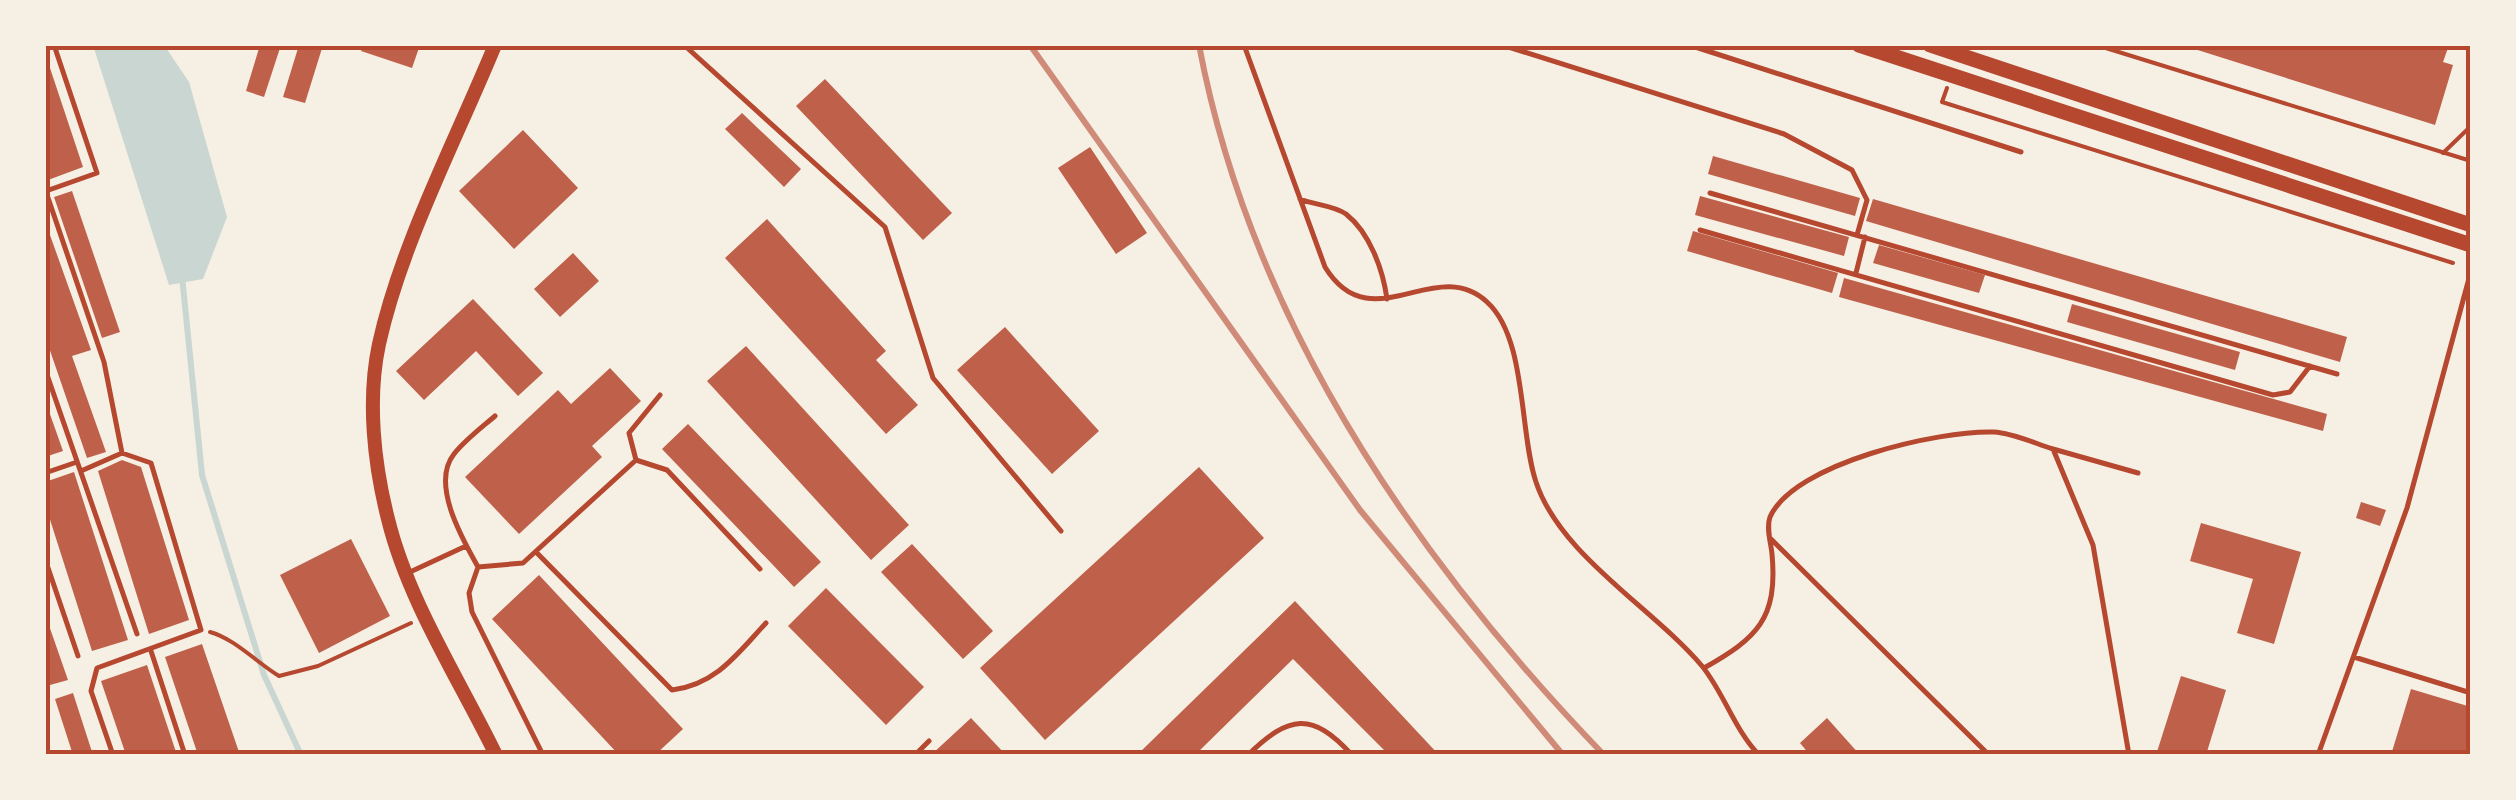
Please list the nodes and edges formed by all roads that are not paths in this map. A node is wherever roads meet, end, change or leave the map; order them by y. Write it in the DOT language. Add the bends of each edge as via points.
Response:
graph roads {
  1 [pos="54,45"];
  2 [pos="495,45"];
  3 [pos="684,45"];
  4 [pos="1244,45"];
  5 [pos="1502,45"];
  6 [pos="1690,45"];
  7 [pos="1859,45"];
  8 [pos="1930,45"];
  9 [pos="1883,49"];
  10 [pos="2022,152"];
  11 [pos="45,190"];
  12 [pos="1710,193"];
  13 [pos="1300,198"];
  14 [pos="2471,225"];
  15 [pos="1700,230"];
  16 [pos="1857,235"];
  17 [pos="1866,237"];
  18 [pos="2471,245"];
  19 [pos="2471,271"];
  20 [pos="1856,273"];
  21 [pos="1387,299"];
  22 [pos="2310,366"];
  23 [pos="45,369"];
  24 [pos="2337,374"];
  25 [pos="660,395"];
  26 [pos="495,416"];
  27 [pos="2053,448"];
  28 [pos="122,453"];
  29 [pos="636,460"];
  30 [pos="78,462"];
  31 [pos="81,471"];
  32 [pos="2138,472"];
  33 [pos="45,473"];
  34 [pos="1061,531"];
  35 [pos="1771,539"];
  36 [pos="466,546"];
  37 [pos="537,553"];
  38 [pos="45,558"];
  39 [pos="478,567"];
  40 [pos="760,569"];
  41 [pos="407,574"];
  42 [pos="766,623"];
  43 [pos="137,634"];
  44 [pos="150,651"];
  45 [pos="78,656"];
  46 [pos="2354,657"];
  47 [pos="1704,668"];
  48 [pos="2471,692"];
  49 [pos="929,741"];
  50 [pos="1980,752"];
  51 [pos="492,754"];
  52 [pos="113,755"];
  53 [pos="185,755"];
  54 [pos="543,755"];
  55 [pos="916,755"];
  56 [pos="1248,755"];
  57 [pos="1352,755"];
  58 [pos="1759,755"];
  59 [pos="1989,755"];
  60 [pos="2130,755"];
  61 [pos="2318,755"];
  1 -- 11 [label="lane" via="97,174"];
  2 -- 41 [label="street" via="393,293 378,347 377,465"];
  3 -- 34 [label="lane" via="884,227 933,378"];
  4 -- 13 [label="lane"];
  5 -- 16 [label="lane" via="1784,134 1852,170 1867,200"];
  6 -- 10 [label="lane"];
  7 -- 9 [label="main road"];
  8 -- 14 [label="main road"];
  9 -- 18 [label="main road"];
  11 -- 28 [label="lane" via="104,362"];
  12 -- 16 [label="lane"];
  13 -- 21 [label="lane" via="1345,214 1359,229 1380,266"];
  13 -- 21 [label="lane" via="1337,287 1356,298"];
  15 -- 20 [label="lane"];
  16 -- 17 [label="lane"];
  17 -- 20 [label="lane"];
  17 -- 22 [label="lane"];
  19 -- 46 [label="lane" via="2407,508"];
  20 -- 22 [label="lane" via="2273,396 2290,392"];
  21 -- 47 [label="lane" via="1438,287 1464,289 1487,302 1516,362 1523,436 1550,516"];
  22 -- 24 [label="lane"];
  23 -- 30 [label="lane"];
  25 -- 29 [label="lane" via="629,433"];
  26 -- 36 [label="lane" via="452,456 446,472"];
  27 -- 32 [label="lane"];
  27 -- 35 [label="lane" via="2000,432 1975,432 1838,466 1787,494 1770,517"];
  27 -- 60 [label="lane" via="2094,545"];
  28 -- 31 [label="lane"];
  28 -- 44 [label="lane" via="151,463 201,630"];
  29 -- 37 [label="lane"];
  29 -- 40 [label="lane" via="666,470"];
  30 -- 31 [label="lane"];
  30 -- 33 [label="lane"];
  31 -- 43 [label="lane"];
  35 -- 47 [label="lane" via="1772,605 1760,629"];
  35 -- 50 [label="lane"];
  36 -- 39 [label="lane"];
  36 -- 41 [label="lane"];
  37 -- 39 [label="lane" via="509,568"];
  37 -- 42 [label="lane" via="672,690 705,683"];
  38 -- 45 [label="lane"];
  39 -- 54 [label="lane" via="472,612"];
  41 -- 51 [label="street"];
  44 -- 52 [label="lane" via="97,668 91,692"];
  44 -- 53 [label="lane"];
  46 -- 48 [label="lane"];
  46 -- 61 [label="lane"];
  47 -- 58 [label="lane"];
  49 -- 55 [label="lane"];
  50 -- 59 [label="lane"];
  56 -- 57 [label="lane" via="1270,733 1309,722 1333,734"];
}
